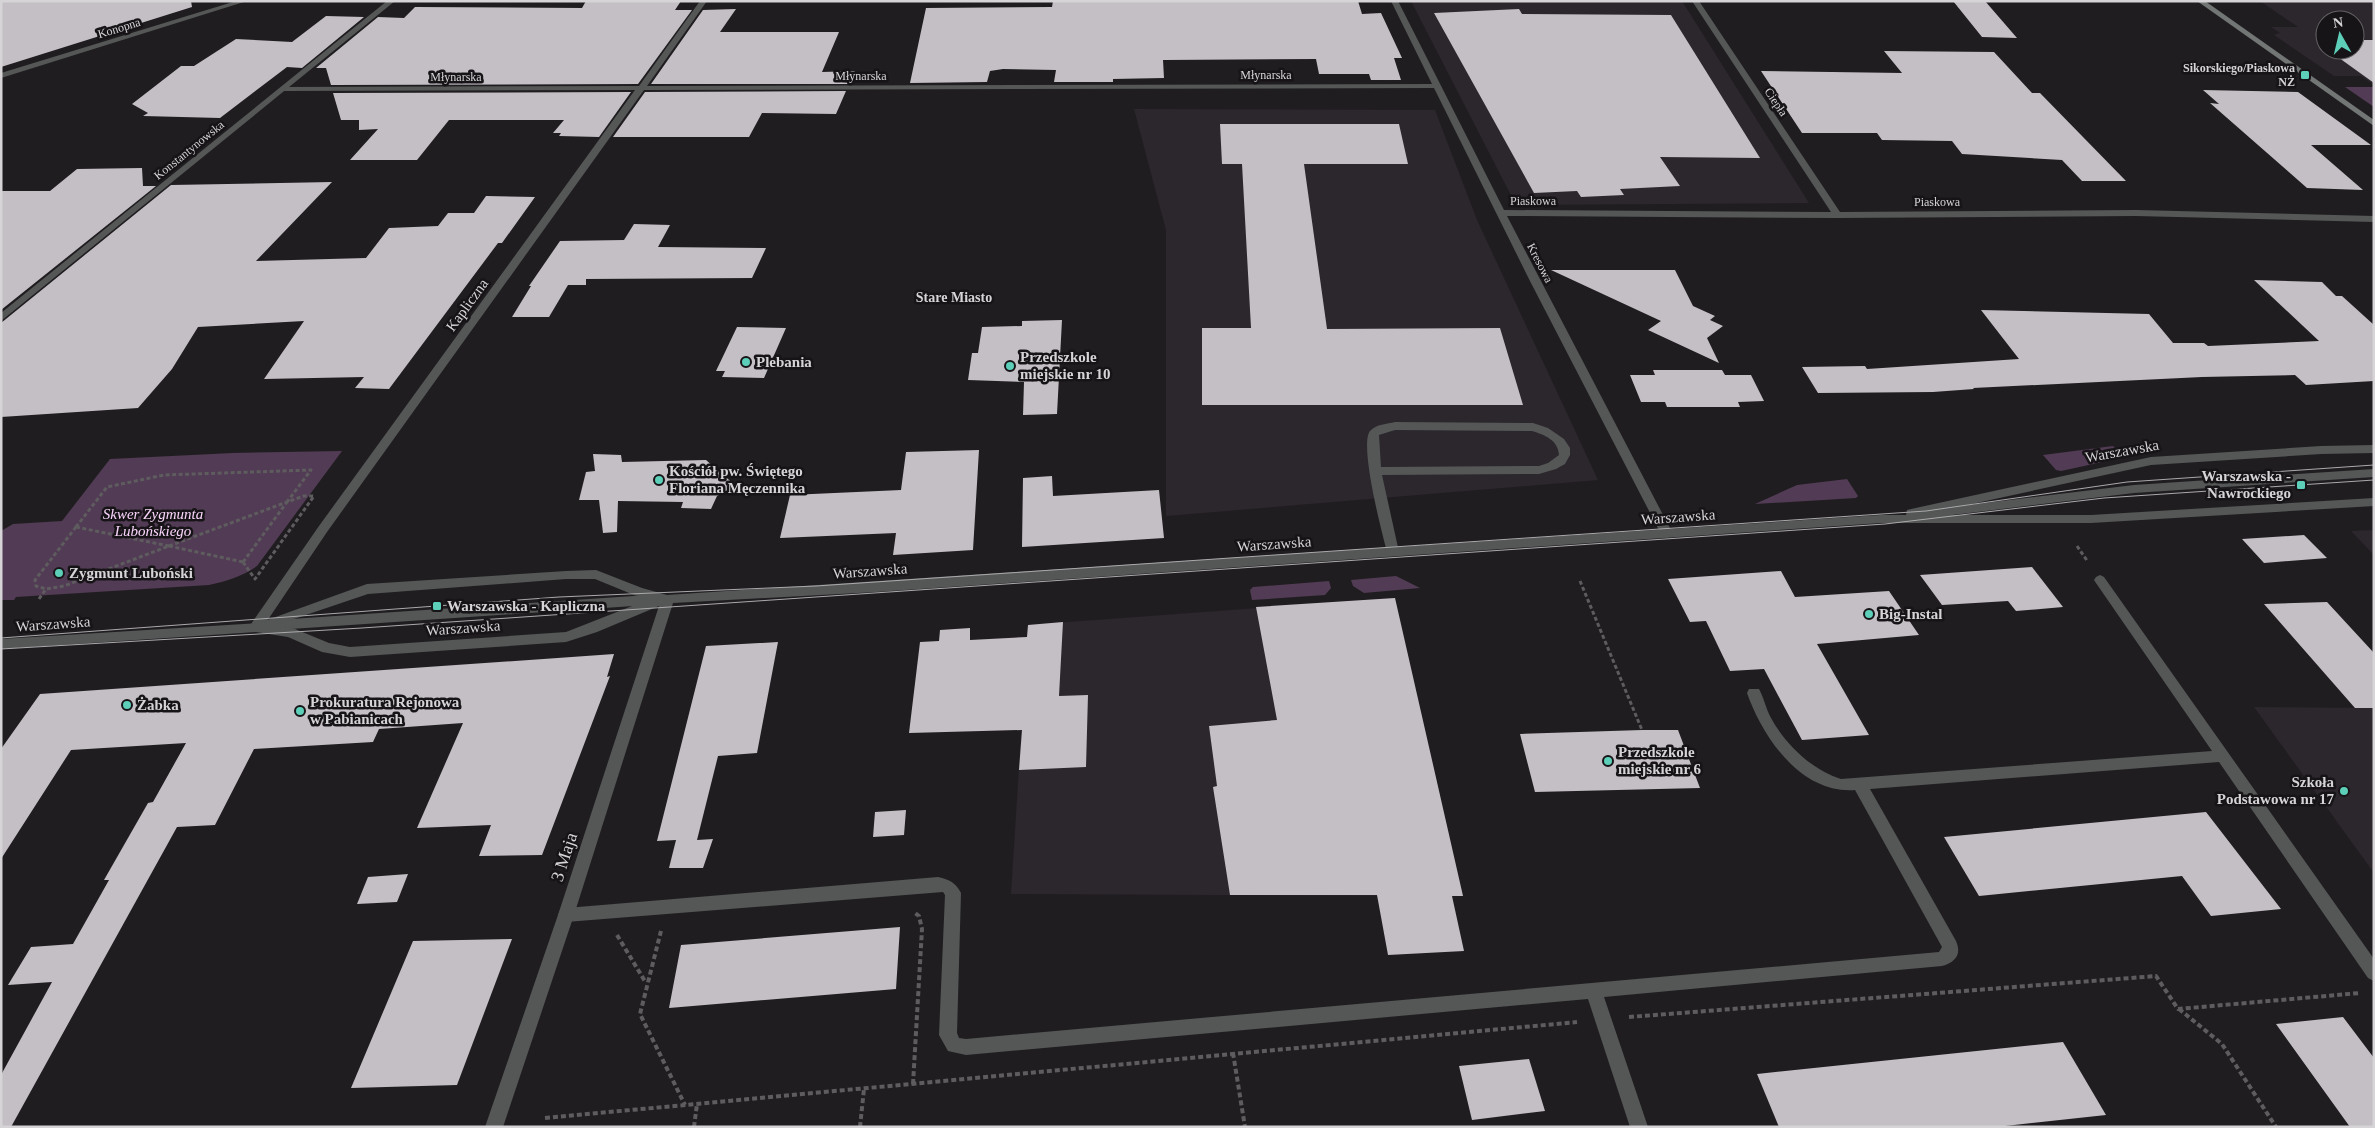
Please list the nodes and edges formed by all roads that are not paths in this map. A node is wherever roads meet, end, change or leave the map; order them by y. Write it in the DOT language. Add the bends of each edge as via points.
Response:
graph roads {
  1 [pos="244,1"];
  2 [pos="392,1"];
  3 [pos="704,1"];
  4 [pos="1394,1"];
  5 [pos="1695,1"];
  6 [pos="2200,1"];
  7 [pos="1,76"];
  8 [pos="1438,86"];
  9 [pos="643,88"];
  10 [pos="284,89"];
  11 [pos="2374,124"];
  12 [pos="1501,213"];
  13 [pos="1837,215"];
  14 [pos="2374,219"];
  15 [pos="1,318"];
  16 [pos="2374,449"];
  17 [pos="1376,471"];
  18 [pos="2374,473"];
  19 [pos="2374,502"];
  20 [pos="1881,518"];
  21 [pos="1668,534"];
  22 [pos="1392,552"];
  23 [pos="2100,580"];
  24 [pos="668,599"];
  25 [pos="256,627"];
  26 [pos="1,644"];
  27 [pos="1754,693"];
  28 [pos="2222,756"];
  29 [pos="1860,785"];
  30 [pos="566,915"];
  31 [pos="2374,973"];
  32 [pos="1594,991"];
  33 [pos="494,1127"];
  34 [pos="1639,1127"];
  1 -- 7 [label="street, Konopna"];
  2 -- 10 [label="street, Konstantynowska"];
  3 -- 9 [label="street, Kapliczna"];
  4 -- 8 [label="street, Kresowa"];
  5 -- 13 [label="street, Ciepła"];
  6 -- 11 [label="main road"];
  8 -- 9 [label="street, Młynarska"];
  8 -- 12 [label="street, Kresowa"];
  9 -- 10 [label="street, Młynarska"];
  9 -- 25 [label="street, Kapliczna" via="323,529"];
  10 -- 15 [label="street, Konstantynowska"];
  12 -- 13 [label="street, Piaskowa"];
  12 -- 21 [label="street, Kresowa"];
  13 -- 14 [label="street, Piaskowa" via="2136,213"];
  16 -- 20 [label="street, Warszawska" via="2151,461"];
  17 -- 17 [label="street" via="1371,440 1375,433 1395,426 1533,427 1556,436 1564,444 1566,453 1562,462 1539,470"];
  17 -- 22 [label="street"];
  18 -- 20 [label="street" via="2125,490 1978,510"];
  19 -- 20 [label="street, Warszawska" via="2091,519"];
  20 -- 21 [label="street, Warszawska"];
  21 -- 22 [label="street, Warszawska"];
  22 -- 24 [label="street, Warszawska"];
  23 -- 28 [label="street"];
  24 -- 25 [label="street"];
  24 -- 25 [label="street, Warszawska" via="639,592 596,574 479,581 367,589"];
  24 -- 25 [label="street, Warszawska" via="566,637 360,652 338,651 290,632"];
  24 -- 30 [label="street, 3 Maja"];
  25 -- 26 [label="street, Warszawska"];
  27 -- 29 [label="street" via="1778,741 1816,776 1841,785"];
  28 -- 29 [label="street"];
  28 -- 31 [label="street"];
  29 -- 32 [label="street" via="1950,946 1950,954 1942,959"];
  30 -- 32 [label="street" via="928,885 948,886 953,893 948,1035 954,1045 966,1048"];
  30 -- 33 [label="street, 3 Maja"];
  32 -- 34 [label="street"];
}
